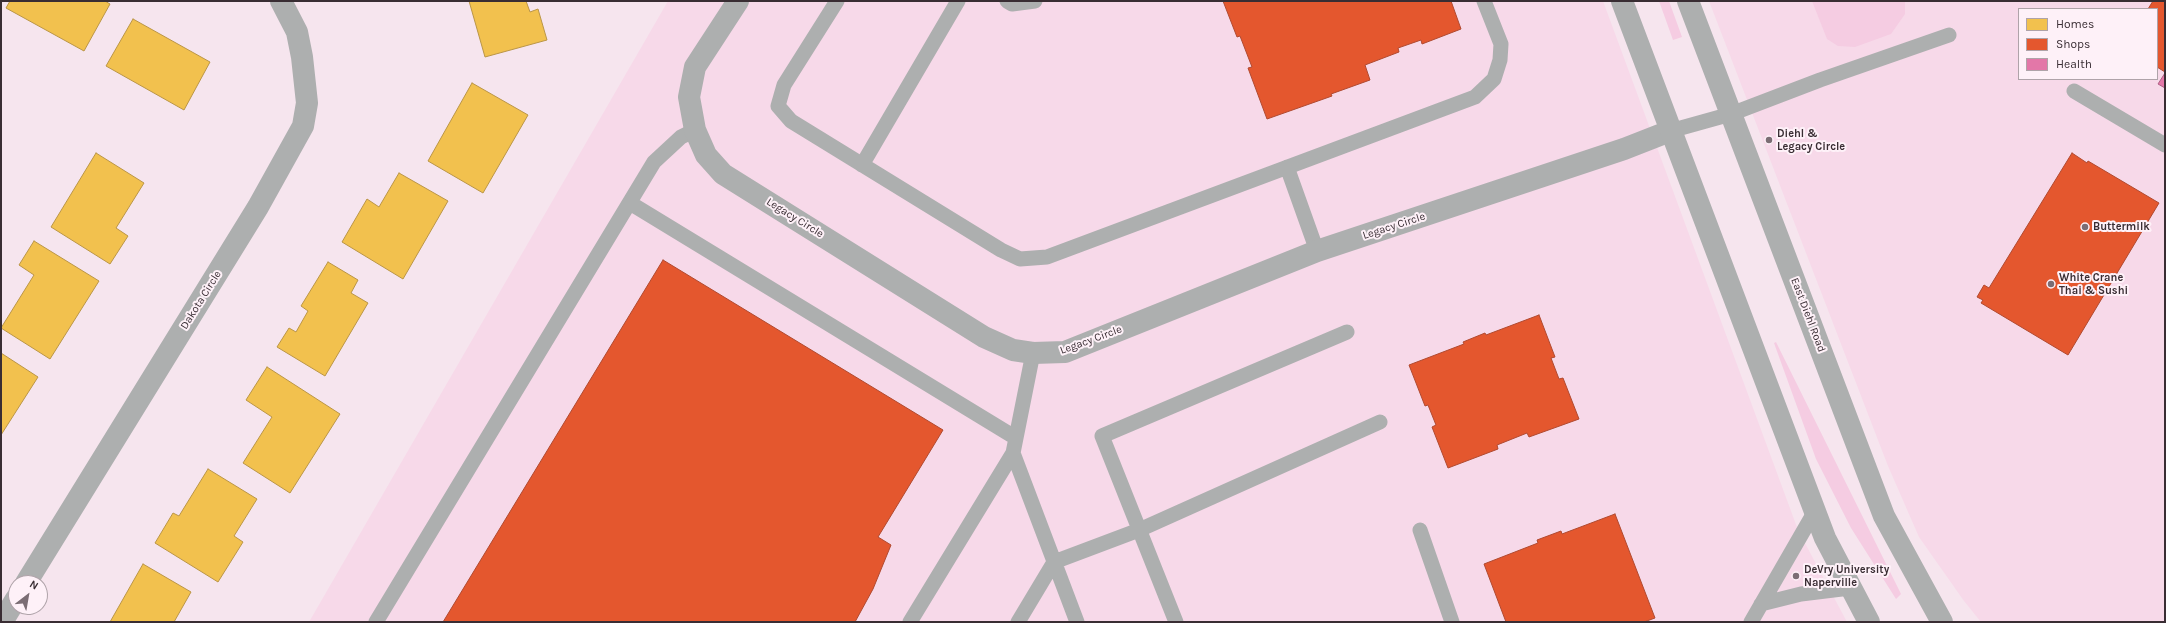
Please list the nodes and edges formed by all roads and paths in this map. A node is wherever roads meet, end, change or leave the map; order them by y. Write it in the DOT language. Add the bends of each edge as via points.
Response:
graph roads {
  1 [pos="281,1"];
  2 [pos="738,1"];
  3 [pos="838,1"];
  4 [pos="958,1"];
  5 [pos="1007,1"];
  6 [pos="1035,1"];
  7 [pos="1484,1"];
  8 [pos="1622,1"];
  9 [pos="1688,1"];
  10 [pos="1949,35"];
  11 [pos="2074,91"];
  12 [pos="1731,114"];
  13 [pos="695,130"];
  14 [pos="1670,131"];
  15 [pos="2165,145"];
  16 [pos="862,165"];
  17 [pos="1287,167"];
  18 [pos="630,203"];
  19 [pos="1317,251"];
  20 [pos="1347,332"];
  21 [pos="1033,353"];
  22 [pos="1380,422"];
  23 [pos="1016,438"];
  24 [pos="1012,454"];
  25 [pos="1815,511"];
  26 [pos="1138,530"];
  27 [pos="1420,530"];
  28 [pos="1054,562"];
  29 [pos="31,575"];
  30 [pos="1850,588"];
  31 [pos="1762,604"];
  32 [pos="8,612"];
  33 [pos="2,622"];
  34 [pos="376,622"];
  35 [pos="910,622"];
  36 [pos="1018,622"];
  37 [pos="1077,622"];
  38 [pos="1176,622"];
  39 [pos="1452,622"];
  40 [pos="1751,622"];
  41 [pos="1869,622"];
  42 [pos="1942,622"];
  1 -- 29 [label="street, Dakota Circle" via="297,32 302,57 307,103 303,126 258,207"];
  2 -- 13 [label="street, Legacy Circle" via="696,67 689,97"];
  3 -- 16 [label="lane" via="784,85 778,106 791,121"];
  4 -- 16 [label="lane"];
  5 -- 6 [label="lane" via="1012,4"];
  7 -- 17 [label="lane" via="1501,44 1500,60 1494,80 1475,97"];
  8 -- 14 [label="street"];
  9 -- 12 [label="street, East Diehl Road"];
  10 -- 12 [label="lane"];
  11 -- 15 [label="lane"];
  12 -- 14 [label="lane"];
  12 -- 42 [label="street, East Diehl Road" via="1884,516"];
  13 -- 18 [label="lane" via="681,137 654,162"];
  13 -- 21 [label="street, Legacy Circle" via="706,155 724,174 984,337 1013,350"];
  14 -- 19 [label="street, Legacy Circle" via="1624,149"];
  14 -- 25 [label="street"];
  16 -- 17 [label="lane" via="1020,259 1047,257"];
  17 -- 19 [label="lane"];
  18 -- 23 [label="lane"];
  18 -- 34 [label="lane"];
  19 -- 21 [label="street, Legacy Circle" via="1065,352"];
  20 -- 26 [label="lane" via="1102,436"];
  21 -- 23 [label="lane"];
  22 -- 26 [label="lane"];
  23 -- 24 [label="lane"];
  24 -- 28 [label="lane"];
  24 -- 35 [label="lane"];
  25 -- 30 [label="street" via="1825,538"];
  25 -- 31 [label="lane"];
  26 -- 28 [label="lane"];
  26 -- 38 [label="lane"];
  27 -- 39 [label="lane"];
  28 -- 36 [label="lane"];
  28 -- 37 [label="lane"];
  30 -- 31 [label="lane" via="1801,594"];
  30 -- 41 [label="street"];
  31 -- 40 [label="lane"];
  32 -- 33 [label="street"];
}
